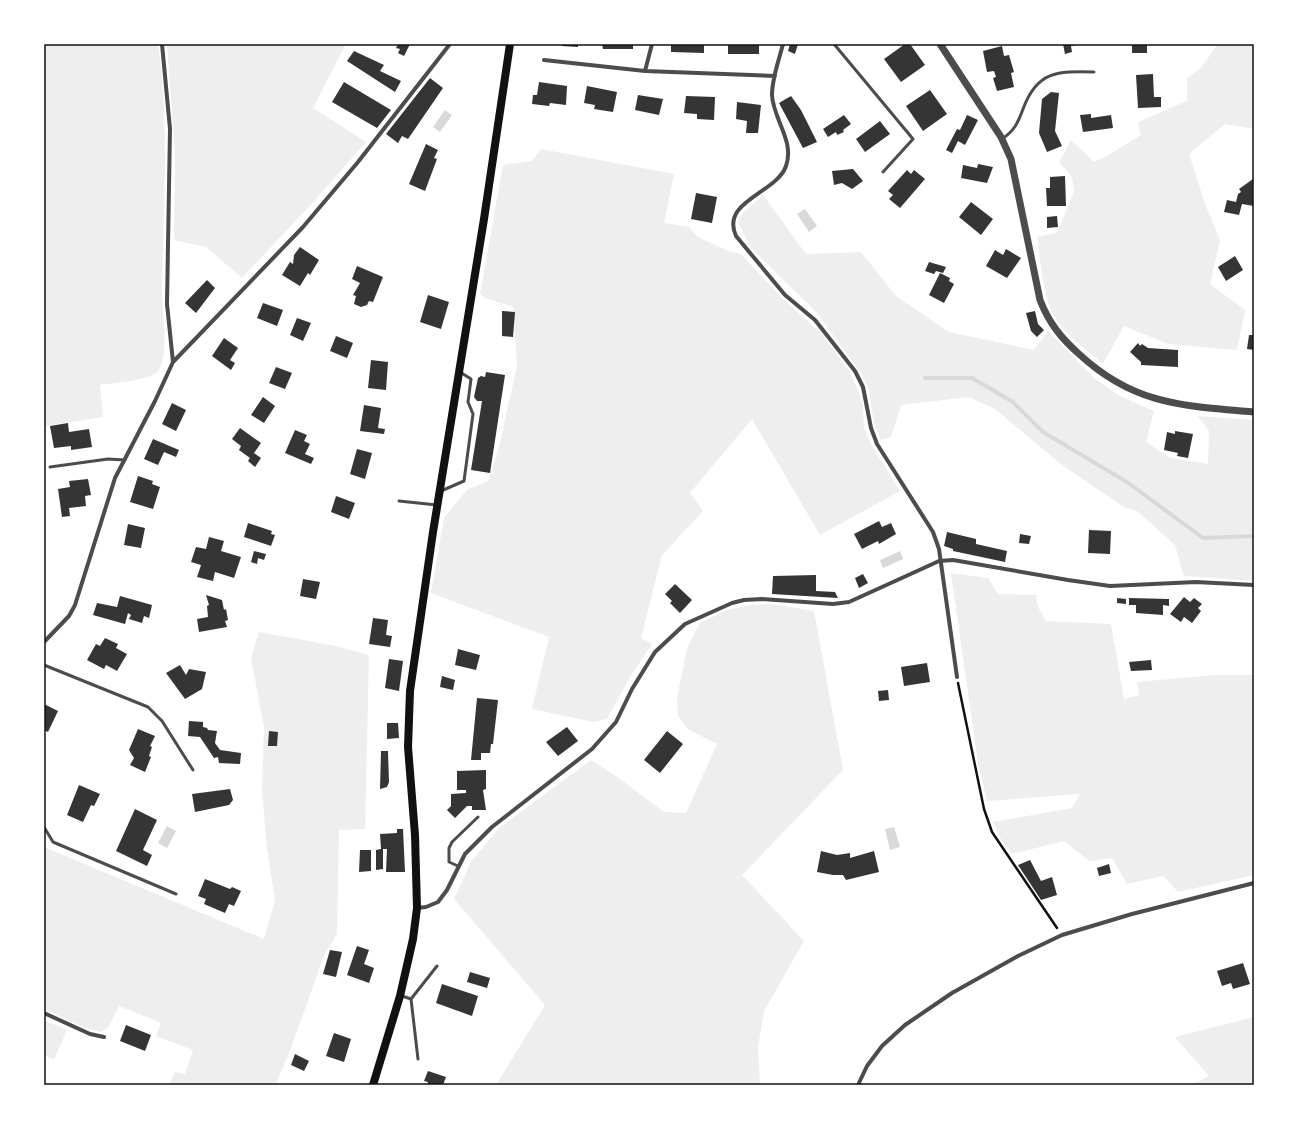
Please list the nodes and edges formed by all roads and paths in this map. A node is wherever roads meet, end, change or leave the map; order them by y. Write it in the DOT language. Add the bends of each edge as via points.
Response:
graph roads {
  1 [pos="162,44"];
  2 [pos="450,44"];
  3 [pos="510,44"];
  4 [pos="652,44"];
  5 [pos="784,44"];
  6 [pos="834,44"];
  7 [pos="940,44"];
  8 [pos="544,60"];
  9 [pos="645,72"];
  10 [pos="1094,72"];
  11 [pos="775,76"];
  12 [pos="1002,139"];
  13 [pos="883,172"];
  14 [pos="173,362"];
  15 [pos="459,372"];
  16 [pos="1254,412"];
  17 [pos="125,460"];
  18 [pos="50,467"];
  19 [pos="440,492"];
  20 [pos="399,500"];
  21 [pos="437,505"];
  22 [pos="939,561"];
  23 [pos="1254,585"];
  24 [pos="44,642"];
  25 [pos="44,665"];
  26 [pos="957,677"];
  27 [pos="193,770"];
  28 [pos="478,817"];
  29 [pos="44,827"];
  30 [pos="458,866"];
  31 [pos="1254,883"];
  32 [pos="176,894"];
  33 [pos="417,908"];
  34 [pos="1062,935"];
  35 [pos="437,966"];
  36 [pos="400,996"];
  37 [pos="411,999"];
  38 [pos="44,1013"];
  39 [pos="104,1037"];
  40 [pos="418,1059"];
  41 [pos="373,1085"];
  42 [pos="858,1085"];
  1 -- 14 [label="street" via="170,129 167,304"];
  2 -- 14 [label="street" via="358,162 303,227"];
  3 -- 15 [label="main road"];
  4 -- 9 [label="street"];
  5 -- 11 [label="street"];
  6 -- 13 [label="lane" via="913,138"];
  7 -- 12 [label="street"];
  8 -- 9 [label="street"];
  9 -- 11 [label="street"];
  10 -- 12 [label="lane" via="1070,71 1044,77 1029,93 1015,129"];
  11 -- 22 [label="street" via="773,100 788,149 786,167 780,176 738,210 732,221 733,229 766,274 815,320 855,371 863,387 871,428 877,444 933,532 939,548"];
  12 -- 16 [label="street" via="1016,175 1040,300 1048,320 1065,342 1104,375 1141,395 1170,403"];
  14 -- 17 [label="street"];
  15 -- 19 [label="main road"];
  15 -- 19 [label="lane" via="471,379 468,402 473,414 464,481"];
  17 -- 18 [label="lane" via="108,459"];
  17 -- 24 [label="street" via="115,478 75,605"];
  19 -- 21 [label="main road"];
  20 -- 21 [label="lane"];
  21 -- 33 [label="main road" via="410,692 408,747 415,835"];
  22 -- 23 [label="street" via="953,560 1110,586 1196,582"];
  22 -- 26 [label="street"];
  22 -- 30 [label="street" via="849,602 833,604 744,600 685,624 655,652 632,688 616,722 592,749 492,827 465,854"];
  25 -- 27 [label="lane" via="148,707 162,722"];
  26 -- 34 [label="path" via="984,810 992,832"];
  28 -- 30 [label="lane" via="449,848 449,862"];
  29 -- 32 [label="lane" via="53,842"];
  30 -- 33 [label="street" via="447,890 438,902"];
  31 -- 34 [label="street"];
  33 -- 36 [label="main road"];
  34 -- 42 [label="street" via="981,976 906,1025 882,1046 867,1066"];
  35 -- 37 [label="lane"];
  36 -- 37 [label="lane"];
  36 -- 41 [label="main road"];
  37 -- 40 [label="lane"];
  38 -- 39 [label="street" via="90,1034"];
}
